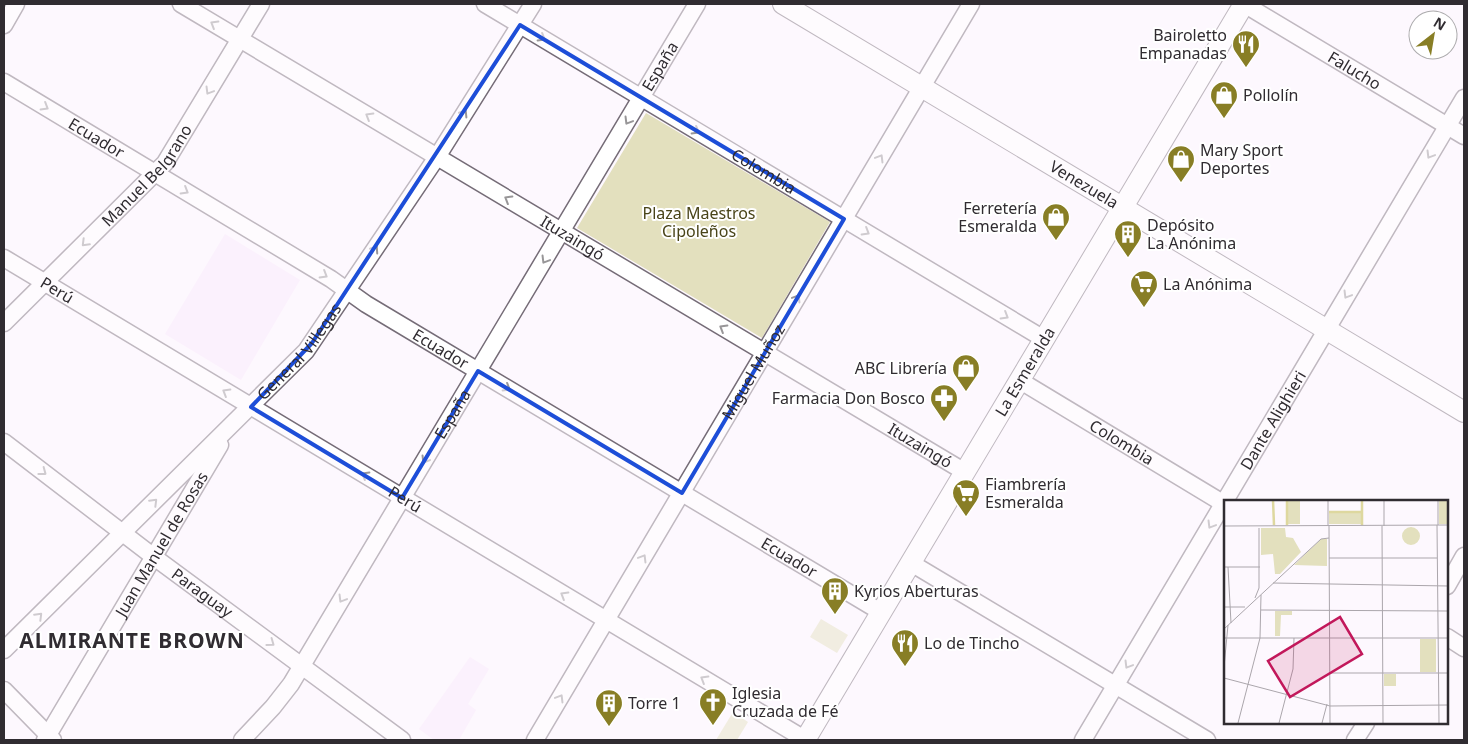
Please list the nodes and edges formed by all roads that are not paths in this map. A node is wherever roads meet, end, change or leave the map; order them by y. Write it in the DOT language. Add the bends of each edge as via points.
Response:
graph roads {
  1 [pos="16,4"];
  2 [pos="181,4"];
  3 [pos="260,4"];
  4 [pos="485,4"];
  5 [pos="533,4"];
  6 [pos="697,4"];
  7 [pos="783,4"];
  8 [pos="971,4"];
  9 [pos="1244,4"];
  10 [pos="520,24"];
  11 [pos="4,25"];
  12 [pos="240,39"];
  13 [pos="4,82"];
  14 [pos="922,87"];
  15 [pos="642,98"];
  16 [pos="1464,98"];
  17 [pos="1448,126"];
  18 [pos="1464,136"];
  19 [pos="437,157"];
  20 [pos="156,173"];
  21 [pos="1122,206"];
  22 [pos="844,219"];
  23 [pos="562,232"];
  24 [pos="4,258"];
  25 [pos="45,282"];
  26 [pos="347,291"];
  27 [pos="4,323"];
  28 [pos="1327,329"];
  29 [pos="1044,339"];
  30 [pos="765,353"];
  31 [pos="478,371"];
  32 [pos="1019,380"];
  33 [pos="251,407"];
  34 [pos="1464,412"];
  35 [pos="231,426"];
  36 [pos="4,442"];
  37 [pos="964,472"];
  38 [pos="682,493"];
  39 [pos="402,498"];
  40 [pos="1226,500"];
  41 [pos="1224,504"];
  42 [pos="123,533"];
  43 [pos="1464,556"];
  44 [pos="154,557"];
  45 [pos="911,562"];
  46 [pos="1448,584"];
  47 [pos="881,612"];
  48 [pos="606,620"];
  49 [pos="1448,638"];
  50 [pos="1464,648"];
  51 [pos="4,650"];
  52 [pos="302,666"];
  53 [pos="1115,685"];
  54 [pos="4,690"];
  55 [pos="1365,724"];
  56 [pos="49,739"];
  57 [pos="242,740"];
  58 [pos="402,740"];
  59 [pos="535,740"];
  60 [pos="805,740"];
  61 [pos="1083,740"];
  62 [pos="1207,740"];
  63 [pos="1355,740"];
  1 -- 11 [label="street"];
  12 -- 2 [label="street, Ituzaingó, one-way"];
  3 -- 12 [label="street, Manuel Belgrano"];
  4 -- 10 [label="street, Colombia"];
  5 -- 10 [label="street, General Villegas"];
  6 -- 15 [label="street, España"];
  7 -- 14 [label="main road, Venezuela"];
  8 -- 14 [label="street, Miguel Muñoz"];
  9 -- 17 [label="street, Falucho"];
  9 -- 21 [label="main road, La Esmeralda"];
  10 -- 15 [label="street, Colombia, one-way"];
  19 -- 10 [label="street, General Villegas, one-way"];
  19 -- 12 [label="street, Ituzaingó, one-way"];
  12 -- 20 [label="street, Manuel Belgrano, one-way" via="172,153"];
  13 -- 20 [label="street, Ecuador, one-way"];
  14 -- 21 [label="main road, Venezuela"];
  22 -- 14 [label="street, Miguel Muñoz, one-way"];
  15 -- 22 [label="street, Colombia, one-way"];
  15 -- 23 [label="street, España, one-way"];
  16 -- 17 [label="street, Dante Alighieri"];
  17 -- 18 [label="street, Falucho"];
  17 -- 28 [label="street, Dante Alighieri, one-way"];
  23 -- 19 [label="street, Ituzaingó, one-way"];
  26 -- 19 [label="street, General Villegas, one-way"];
  20 -- 25 [label="street, Manuel Belgrano, one-way"];
  20 -- 26 [label="street, Ecuador, one-way"];
  21 -- 28 [label="main road, Venezuela"];
  21 -- 29 [label="main road, La Esmeralda"];
  22 -- 29 [label="street, Colombia, one-way"];
  30 -- 22 [label="street, Miguel Muñoz, one-way"];
  30 -- 23 [label="street, Ituzaingó, one-way"];
  23 -- 31 [label="street, España, one-way"];
  24 -- 25 [label="street, Perú"];
  25 -- 27 [label="street, Manuel Belgrano"];
  33 -- 25 [label="street, Perú, one-way"];
  26 -- 31 [label="street, Ecuador"];
  26 -- 33 [label="street, General Villegas" via="306,351"];
  28 -- 34 [label="main road, Venezuela"];
  28 -- 40 [label="street, Dante Alighieri"];
  29 -- 32 [label="main road, La Esmeralda"];
  30 -- 37 [label="street, Ituzaingó"];
  30 -- 38 [label="street, Miguel Muñoz"];
  31 -- 38 [label="street, Ecuador, one-way"];
  31 -- 39 [label="street, España, one-way"];
  32 -- 37 [label="main road, La Esmeralda"];
  32 -- 41 [label="street, Colombia"];
  33 -- 35 [label="street, General Villegas"];
  39 -- 33 [label="street, Perú, one-way"];
  42 -- 35 [label="street, General Villegas, one-way"];
  35 -- 44 [label="street, Juan Manuel de Rosas"];
  36 -- 42 [label="street, Paraguay, one-way"];
  37 -- 45 [label="main road, La Esmeralda"];
  38 -- 47 [label="street, Ecuador"];
  48 -- 38 [label="street, Miguel Muñoz, one-way"];
  48 -- 39 [label="street, Perú, one-way"];
  39 -- 52 [label="street, España, one-way"];
  41 -- 53 [label="street, Dante Alighieri, one-way"];
  42 -- 44 [label="street, Paraguay"];
  51 -- 42 [label="street, General Villegas, one-way"];
  43 -- 46 [label="street"];
  44 -- 52 [label="street, Paraguay, one-way"];
  44 -- 56 [label="street, Juan Manuel de Rosas"];
  45 -- 47 [label="main road, La Esmeralda"];
  45 -- 53 [label="street"];
  47 -- 60 [label="main road, La Esmeralda"];
  59 -- 48 [label="street, Miguel Muñoz, one-way"];
  60 -- 48 [label="street, Perú, one-way"];
  49 -- 50 [label="street"];
  52 -- 57 [label="street, España" via="280,700"];
  52 -- 58 [label="street, Paraguay"];
  53 -- 61 [label="street, Dante Alighieri"];
  53 -- 62 [label="street"];
  54 -- 56 [label="street"];
  55 -- 63 [label="street"];
}
